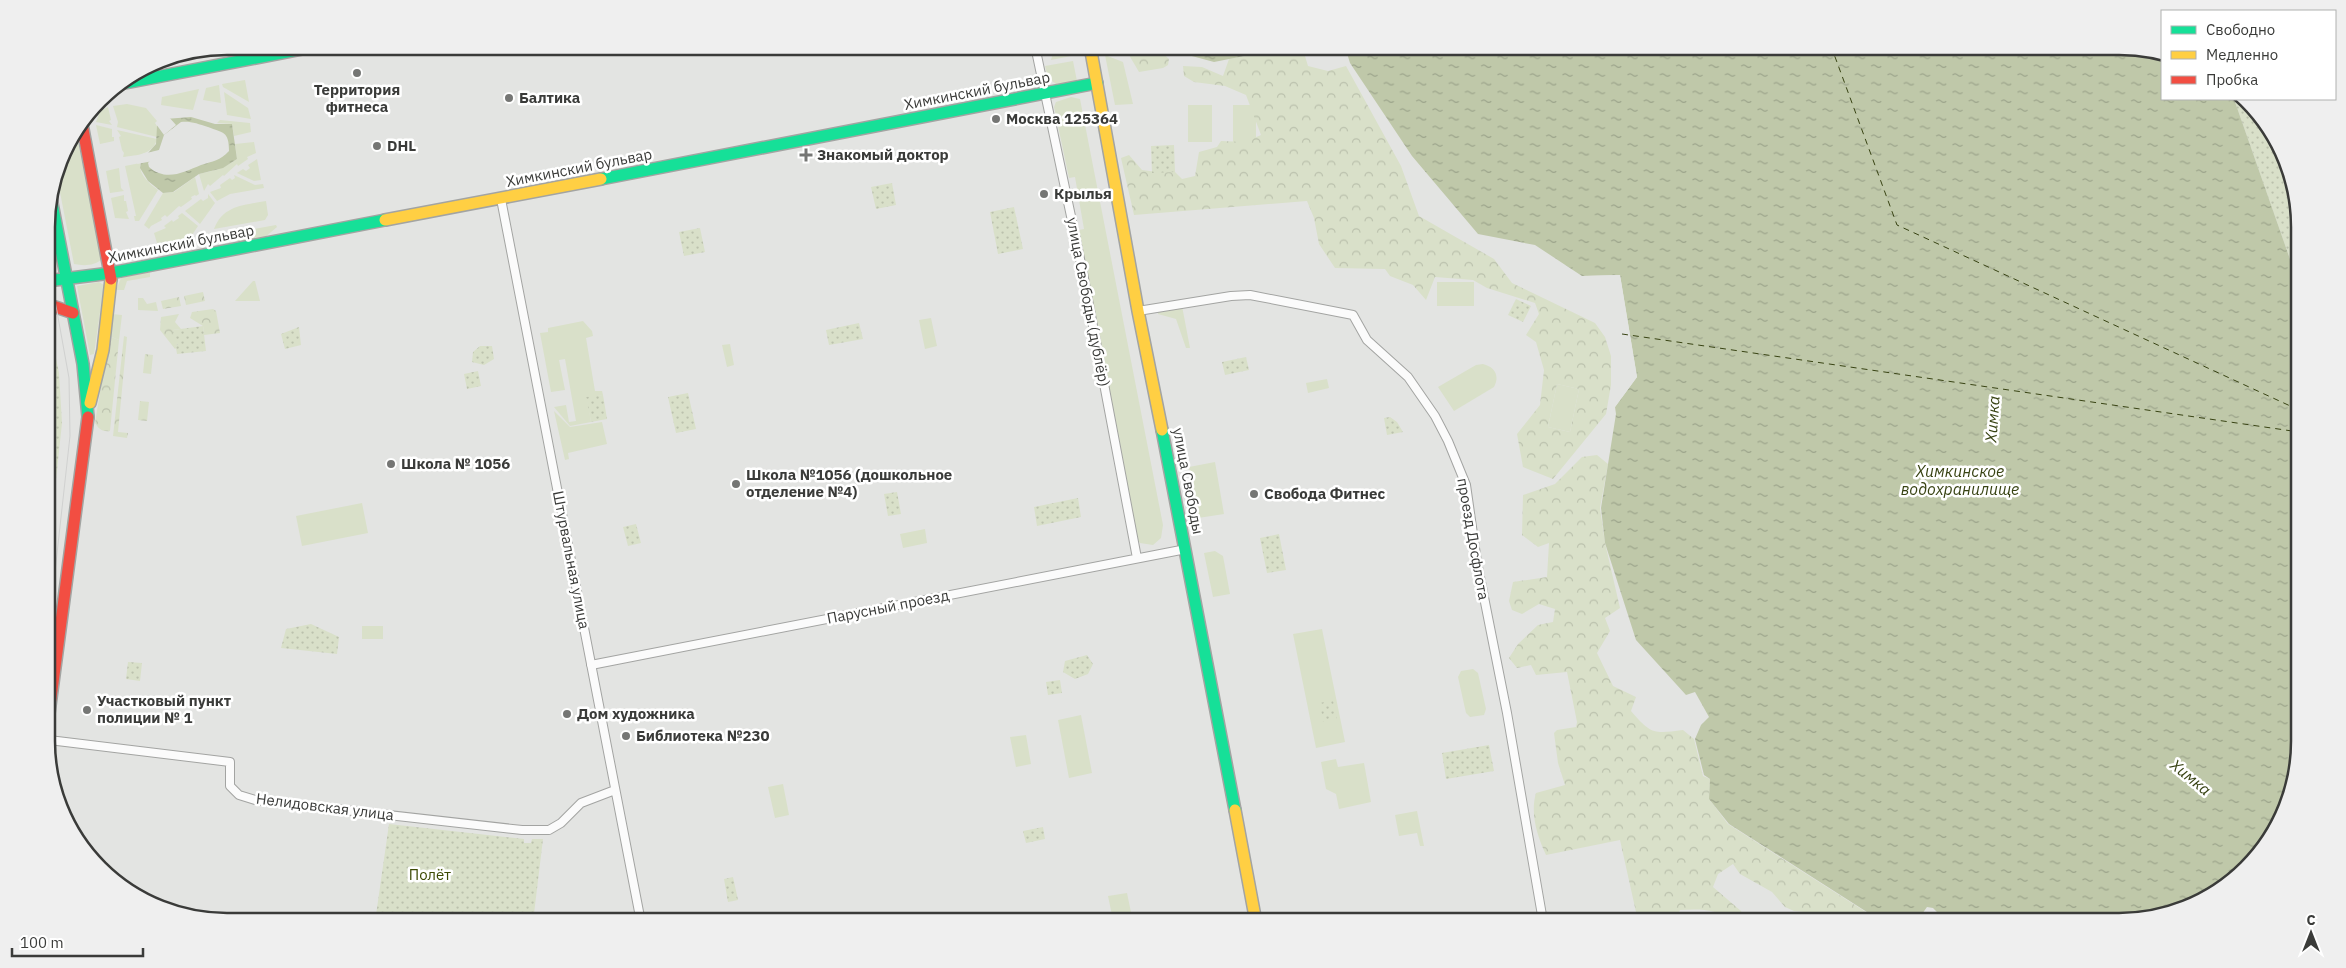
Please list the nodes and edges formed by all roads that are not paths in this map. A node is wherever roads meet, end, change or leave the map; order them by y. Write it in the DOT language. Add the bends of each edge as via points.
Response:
graph roads {
  1 [pos="271,55"];
  2 [pos="1037,55"];
  3 [pos="1091,55"];
  4 [pos="137,81"];
  5 [pos="1096,83"];
  6 [pos="1045,94"];
  7 [pos="84,132"];
  8 [pos="501,198"];
  9 [pos="55,218"];
  10 [pos="111,273"];
  11 [pos="67,280"];
  12 [pos="55,281"];
  13 [pos="55,306"];
  14 [pos="1138,311"];
  15 [pos="73,313"];
  16 [pos="88,413"];
  17 [pos="1186,548"];
  18 [pos="1137,558"];
  19 [pos="591,666"];
  20 [pos="55,667"];
  21 [pos="55,741"];
  22 [pos="616,790"];
  23 [pos="639,913"];
  24 [pos="1254,913"];
  25 [pos="1541,913"];
  1 -- 4 [label="main road"];
  2 -- 6 [label="street, улица Свободы (дублёр)"];
  3 -- 5 [label="main road, улица Свободы"];
  5 -- 6 [label="main road, Химкинский бульвар"];
  5 -- 14 [label="main road, улица Свободы"];
  6 -- 8 [label="main road, Химкинский бульвар"];
  6 -- 18 [label="street, улица Свободы (дублёр)"];
  7 -- 10 [label="main road"];
  8 -- 10 [label="main road, Химкинский бульвар"];
  8 -- 19 [label="street, Штурвальная улица"];
  9 -- 11 [label="main road"];
  10 -- 11 [label="main road, Химкинский бульвар"];
  10 -- 16 [label="main road" via="103,350"];
  11 -- 12 [label="main road, Химкинский бульвар"];
  11 -- 15 [label="main road"];
  13 -- 15 [label="main road"];
  14 -- 17 [label="main road, улица Свободы"];
  14 -- 25 [label="street, проезд Досфлота" via="1250,295 1353,315 1367,340 1408,377 1435,416 1466,484 1477,562"];
  15 -- 16 [label="main road"];
  16 -- 20 [label="main road"];
  17 -- 18 [label="street, Парусный проезд"];
  17 -- 24 [label="main road, улица Свободы"];
  18 -- 19 [label="street, Парусный проезд"];
  19 -- 22 [label="street, Штурвальная улица"];
  21 -- 22 [label="street, Нелидовская улица" via="230,762 230,786 239,795 255,800 522,830 549,830 561,823 580,803"];
  22 -- 23 [label="street, Штурвальная улица"];
}
